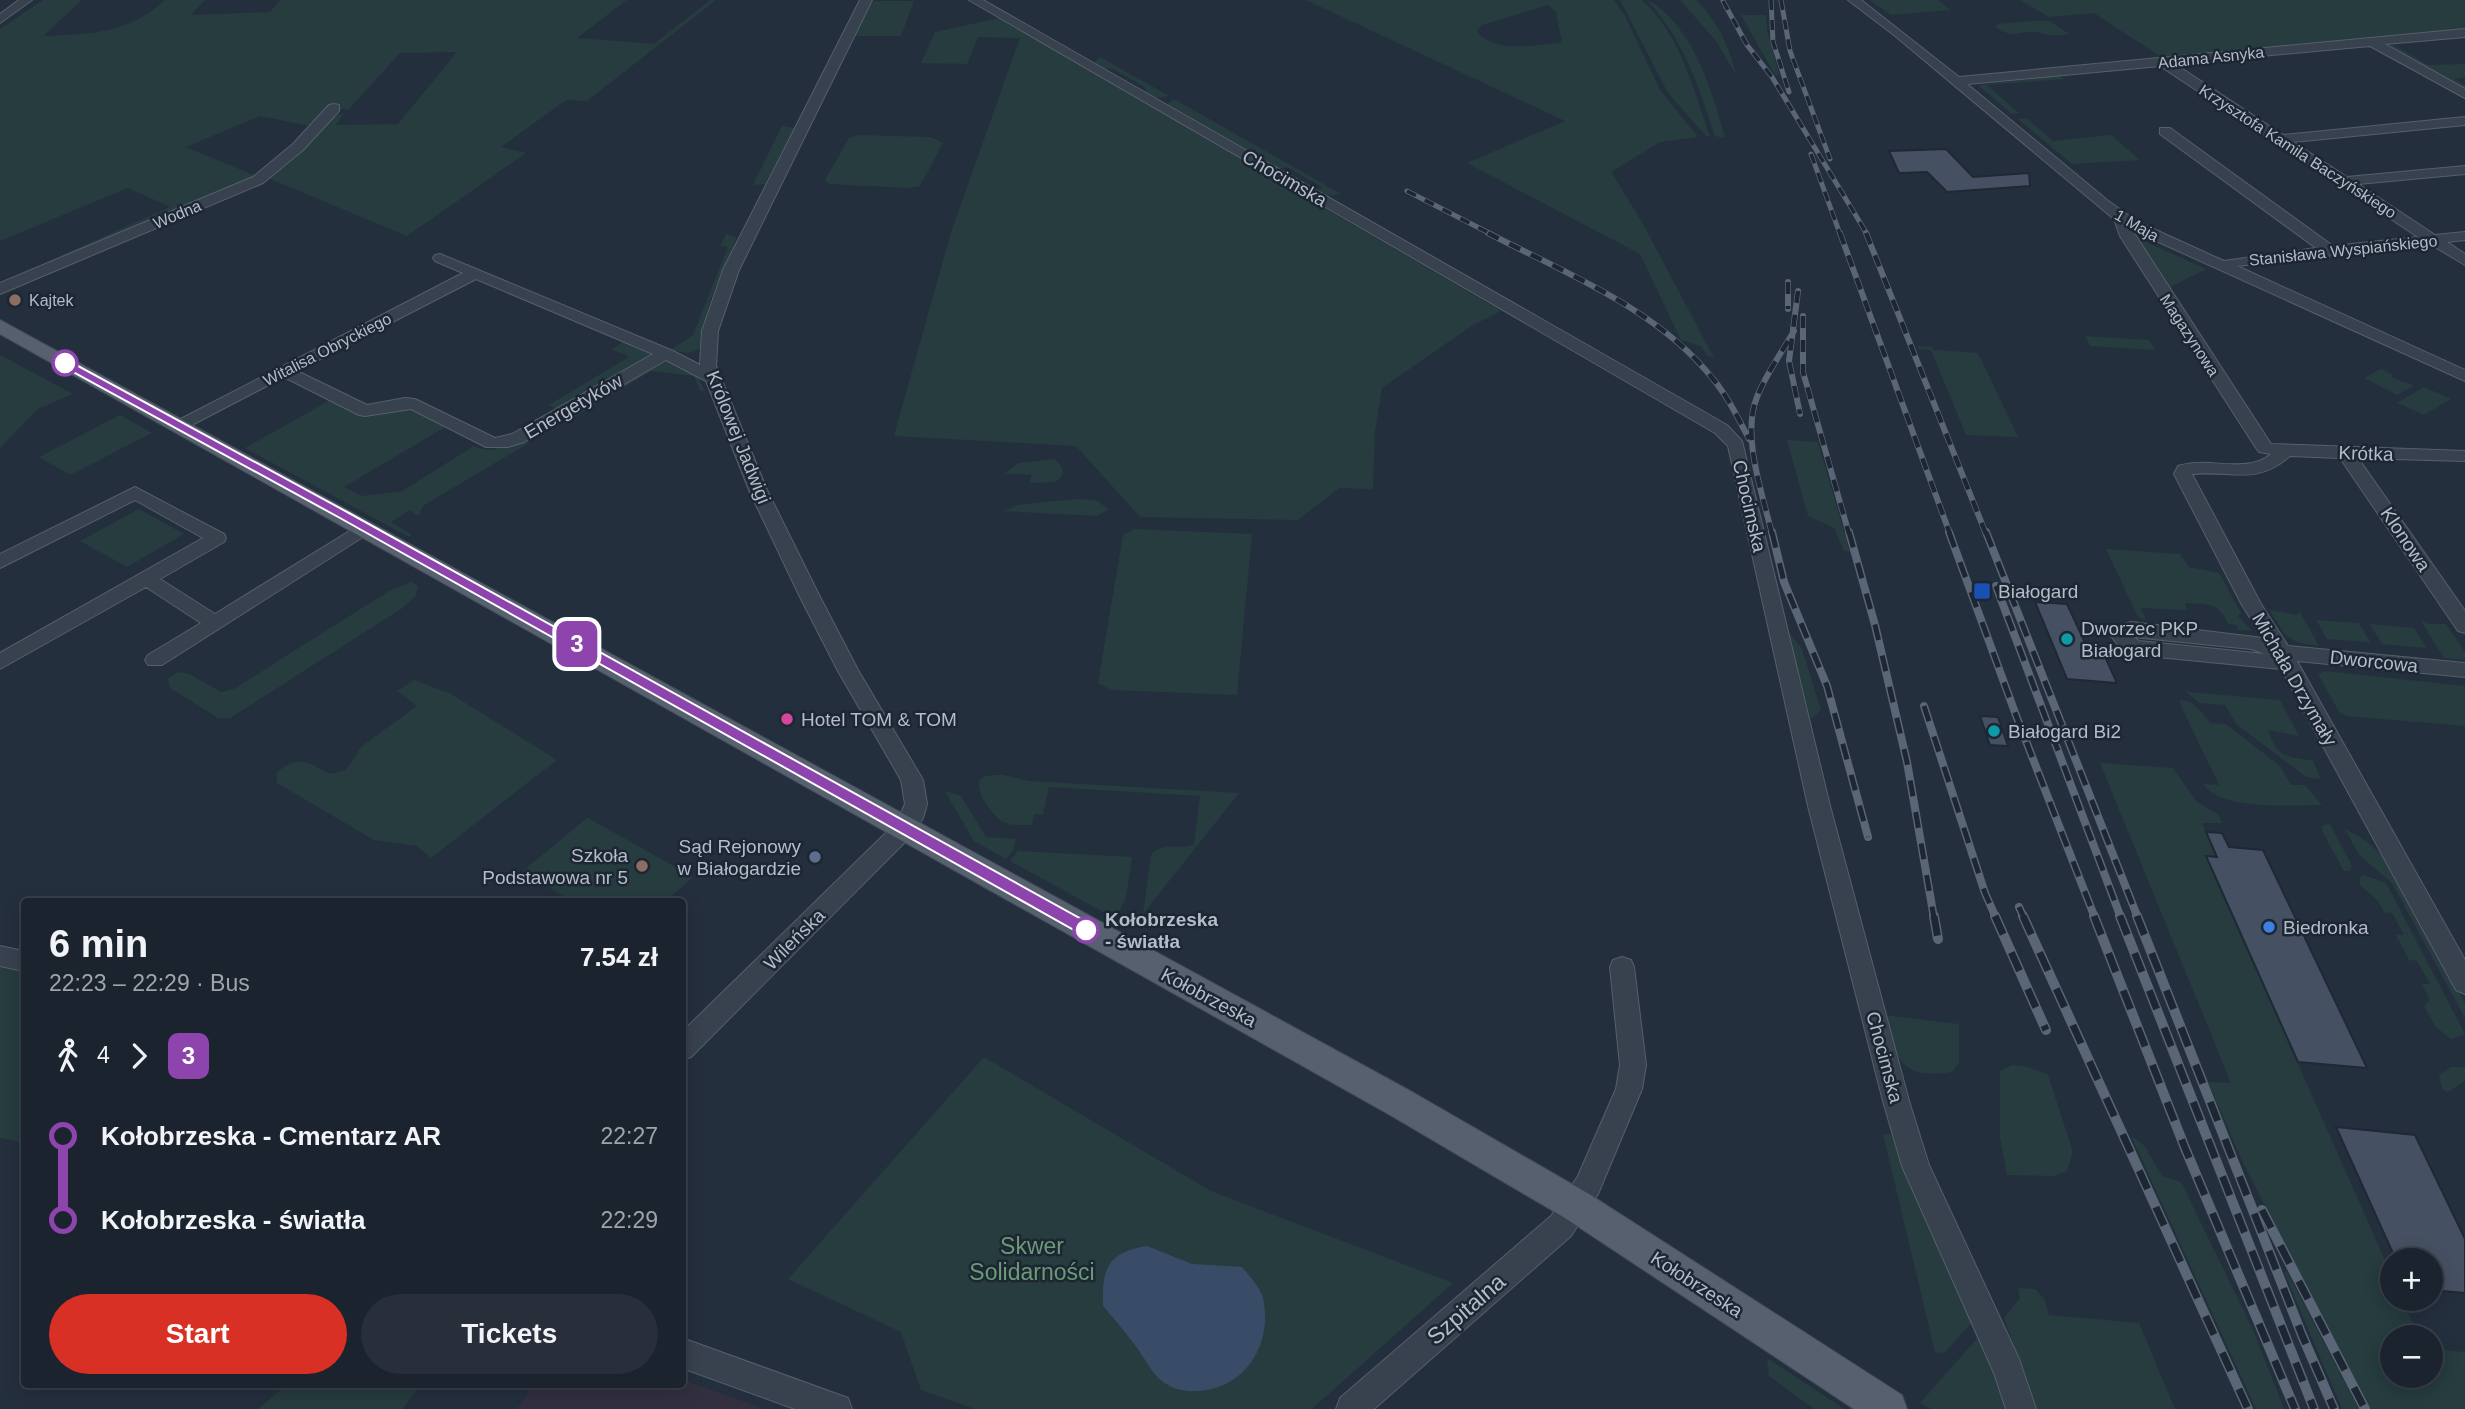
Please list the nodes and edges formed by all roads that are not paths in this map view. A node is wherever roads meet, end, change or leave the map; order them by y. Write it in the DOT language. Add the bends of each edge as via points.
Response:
graph roads {
  1 [pos="26,0"];
  2 [pos="866,0"];
  3 [pos="975,0"];
  4 [pos="1854,0"];
  5 [pos="0,20"];
  6 [pos="2465,33"];
  7 [pos="2372,41"];
  8 [pos="2163,62"];
  9 [pos="1958,81"];
  10 [pos="2465,94"];
  11 [pos="334,108"];
  12 [pos="2465,121"];
  13 [pos="2165,131"];
  14 [pos="2282,139"];
  15 [pos="2465,170"];
  16 [pos="2346,181"];
  17 [pos="2121,217"];
  18 [pos="2465,236"];
  19 [pos="2433,240"];
  20 [pos="2330,251"];
  21 [pos="440,258"];
  22 [pos="2465,261"];
  23 [pos="2222,266"];
  24 [pos="475,273"];
  25 [pos="0,289"];
  26 [pos="0,326"];
  27 [pos="708,353"];
  28 [pos="672,357"];
  29 [pos="284,371"];
  30 [pos="2465,376"];
  31 [pos="713,378"];
  32 [pos="180,425"];
  33 [pos="2277,450"];
  34 [pos="2346,452"];
  35 [pos="2465,456"];
  36 [pos="368,528"];
  37 [pos="0,562"];
  38 [pos="147,579"];
  39 [pos="214,622"];
  40 [pos="2465,626"];
  41 [pos="2285,658"];
  42 [pos="155,660"];
  43 [pos="0,662"];
  44 [pos="2465,670"];
  45 [pos="905,828"];
  46 [pos="0,956"];
  47 [pos="21,960"];
  48 [pos="1622,967"];
  49 [pos="2465,983"];
  50 [pos="686,1045"];
  51 [pos="1577,1206"];
  52 [pos="686,1354"];
  53 [pos="837,1409"];
  54 [pos="1350,1409"];
  55 [pos="1888,1409"];
  56 [pos="2021,1409"];
  1 -- 5 [label="street"];
  2 -- 27 [label="street, Królowej Jadwigi" via="730,270 714,316"];
  3 -- 56 [label="street, Chocimska" via="1721,429 1736,445 1819,806 1896,1101 1916,1166"];
  4 -- 9 [label="street, 1 Maja"];
  6 -- 7 [label="street, Adama Asnyka"];
  7 -- 8 [label="street, Adama Asnyka"];
  7 -- 10 [label="street"];
  8 -- 9 [label="street, Adama Asnyka"];
  8 -- 14 [label="street, Krzysztofa Kamila Baczyńskiego"];
  9 -- 17 [label="street, 1 Maja"];
  11 -- 25 [label="street, Wodna" via="298,147 258,180"];
  12 -- 14 [label="street"];
  13 -- 20 [label="street"];
  14 -- 16 [label="street, Krzysztofa Kamila Baczyńskiego"];
  15 -- 16 [label="street"];
  16 -- 19 [label="street, Krzysztofa Kamila Baczyńskiego"];
  17 -- 23 [label="street, 1 Maja"];
  17 -- 33 [label="street, Magazynowa" via="2125,233 2163,294"];
  18 -- 19 [label="street, Stanisława Wyspiańskiego"];
  19 -- 20 [label="street, Stanisława Wyspiańskiego"];
  19 -- 22 [label="street, Krzysztofa Kamila Baczyńskiego"];
  20 -- 23 [label="street, Stanisława Wyspiańskiego"];
  21 -- 24 [label="street"];
  23 -- 30 [label="street, 1 Maja"];
  24 -- 28 [label="street"];
  24 -- 29 [label="street, Witalisa Obryckiego"];
  26 -- 32 [label="main road, Kołobrzeska"];
  27 -- 28 [label="street, Energetyków"];
  27 -- 31 [label="street, Królowej Jadwigi"];
  28 -- 29 [label="street, Energetyków" via="651,360 518,438 500,444 412,403 365,411"];
  28 -- 31 [label="street"];
  29 -- 32 [label="street, Witalisa Obryckiego"];
  31 -- 45 [label="street, Królowej Jadwigi" via="758,489 810,597 912,780 916,804"];
  32 -- 36 [label="main road, Kołobrzeska"];
  33 -- 34 [label="street, Krótka"];
  33 -- 41 [label="street, Michała Drzymały" via="2263,469 2190,468 2183,473 2239,582"];
  34 -- 35 [label="street, Krótka"];
  34 -- 40 [label="street, Klonowa"];
  36 -- 39 [label="street"];
  36 -- 45 [label="main road, Kołobrzeska"];
  37 -- 38 [label="street" via="139,493 217,538"];
  38 -- 39 [label="street"];
  38 -- 43 [label="street"];
  39 -- 42 [label="street"];
  41 -- 41 [label="street" via="2240,640 2131,629 2121,636 2137,648"];
  41 -- 44 [label="street, Dworcowa"];
  41 -- 49 [label="street, Michała Drzymały"];
  45 -- 50 [label="street, Wileńska"];
  45 -- 51 [label="main road, Kołobrzeska"];
  46 -- 47 [label="street"];
  48 -- 51 [label="street, Szpitalna" via="1633,1065 1629,1089"];
  51 -- 54 [label="street, Szpitalna" via="1561,1226"];
  51 -- 55 [label="main road, Kołobrzeska"];
  52 -- 53 [label="street"];
}
